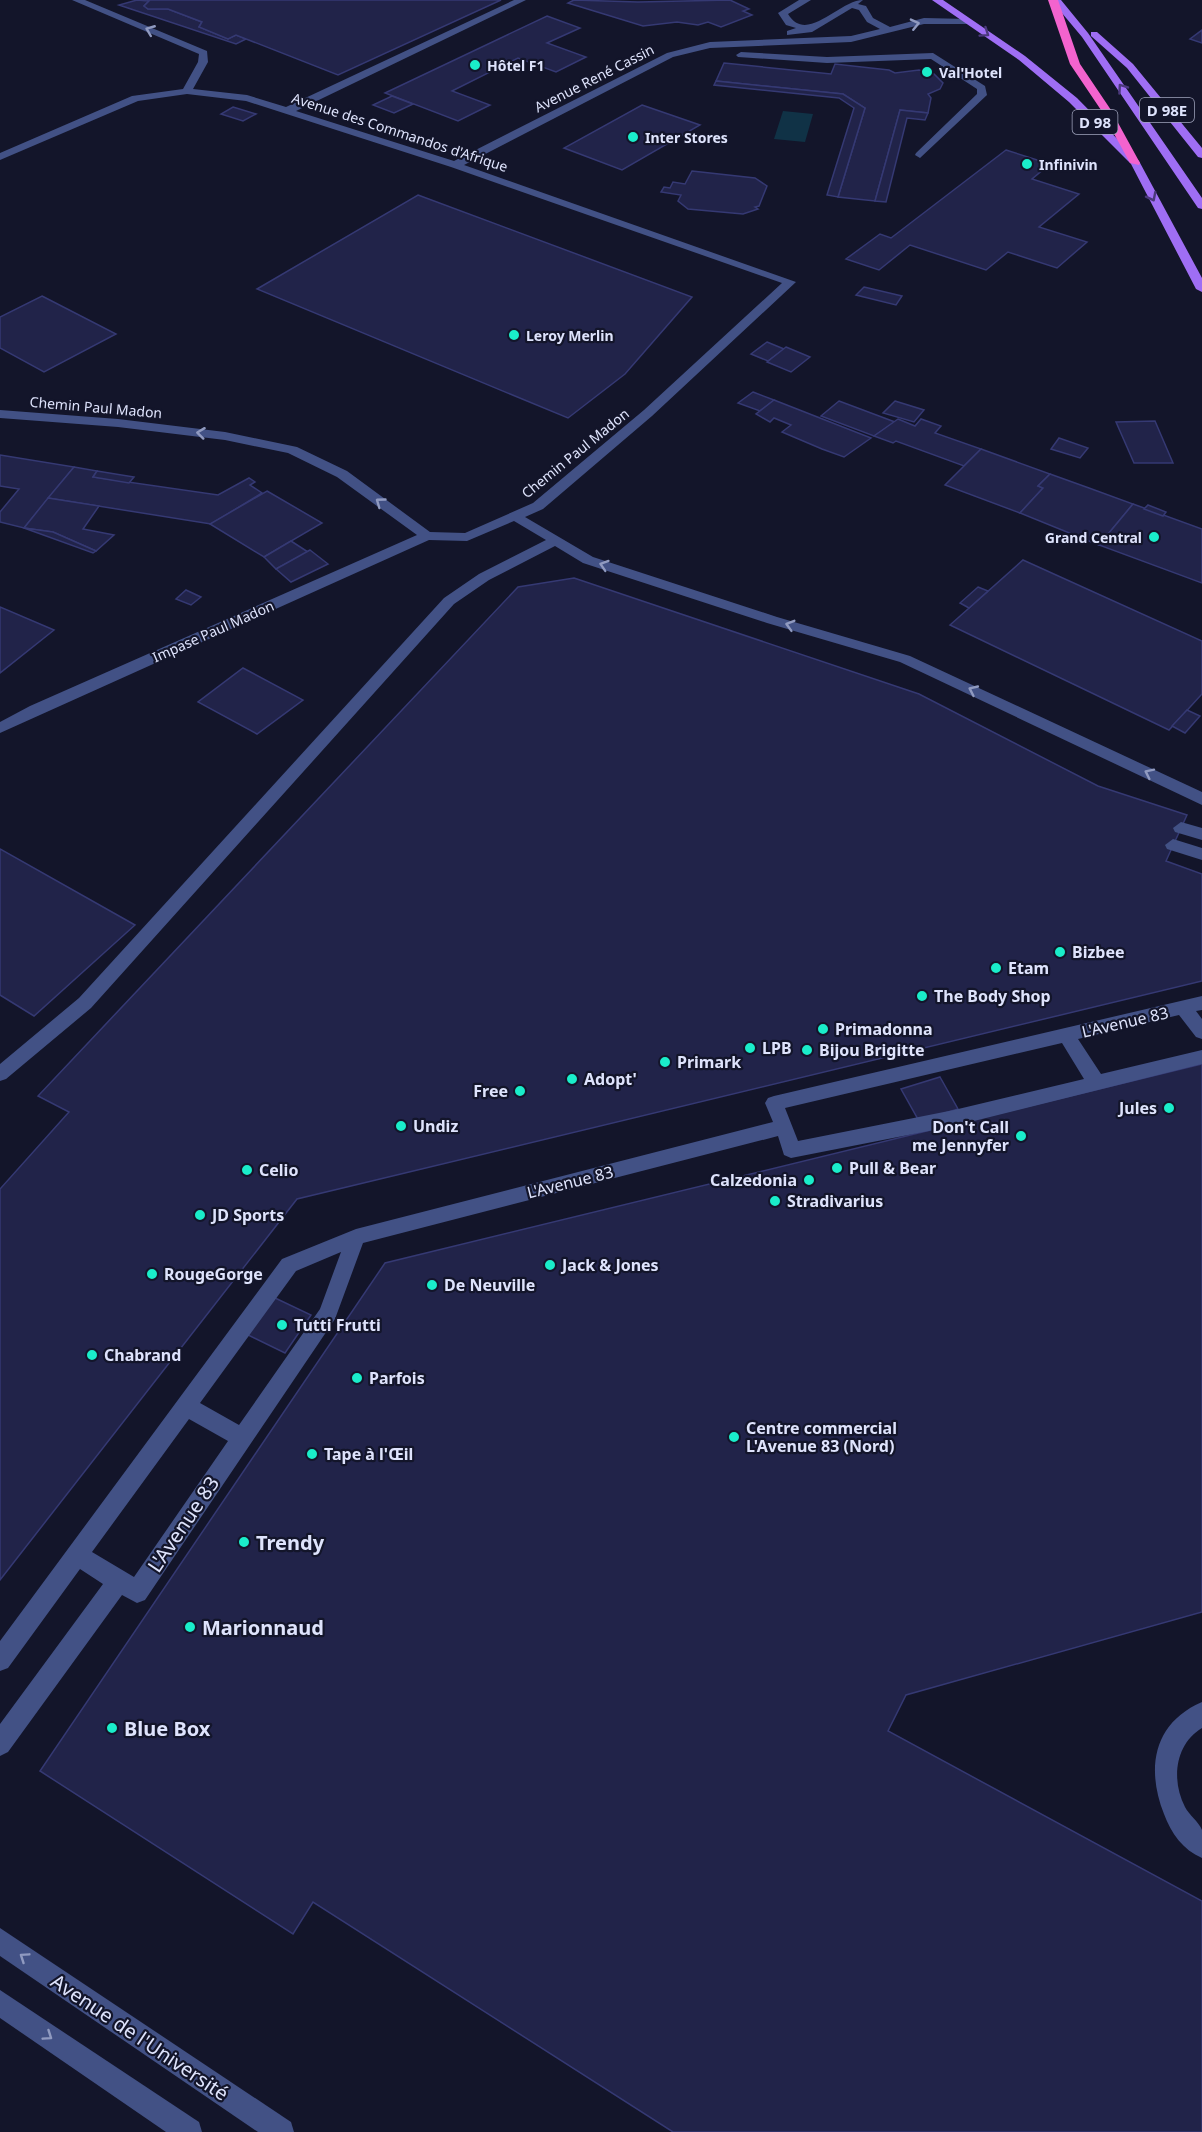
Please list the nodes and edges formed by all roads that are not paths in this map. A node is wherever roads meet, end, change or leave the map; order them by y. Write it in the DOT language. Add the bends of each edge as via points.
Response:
graph roads {
  1 [pos="77,0"];
  2 [pos="520,0"];
  3 [pos="806,0"];
  4 [pos="937,0"];
  5 [pos="1054,0"];
  6 [pos="854,3"];
  7 [pos="1066,9"];
  8 [pos="966,21"];
  9 [pos="806,29"];
  10 [pos="891,30"];
  11 [pos="851,39"];
  12 [pos="826,40"];
  13 [pos="753,42"];
  14 [pos="741,55"];
  15 [pos="860,59"];
  16 [pos="187,90"];
  17 [pos="287,111"];
  18 [pos="920,155"];
  19 [pos="1202,155"];
  20 [pos="0,157"];
  21 [pos="1135,163"];
  22 [pos="455,165"];
  23 [pos="1202,206"];
  24 [pos="790,282"];
  25 [pos="1202,289"];
  26 [pos="0,414"];
  27 [pos="516,517"];
  28 [pos="427,536"];
  29 [pos="555,541"];
  30 [pos="0,728"];
  31 [pos="1202,799"];
  32 [pos="1181,828"];
  33 [pos="1202,834"];
  34 [pos="1173,845"];
  35 [pos="1202,854"];
  36 [pos="1202,1003"];
  37 [pos="1183,1008"];
  38 [pos="1202,1032"];
  39 [pos="1066,1035"];
  40 [pos="1202,1057"];
  41 [pos="0,1074"];
  42 [pos="1097,1083"];
  43 [pos="784,1127"];
  44 [pos="356,1237"];
  45 [pos="185,1406"];
  46 [pos="242,1438"];
  47 [pos="76,1555"];
  48 [pos="119,1581"];
  49 [pos="0,1660"];
  50 [pos="1202,1714"];
  51 [pos="0,1744"];
  52 [pos="1202,1846"];
  53 [pos="0,1941"];
  54 [pos="0,2003"];
  55 [pos="189,2132"];
  56 [pos="281,2132"];
  16 -- 1 [label="street, one-way" via="204,53"];
  2 -- 17 [label="street"];
  3 -- 9 [label="street" via="783,13 789,23"];
  4 -- 8 [label="main road, D 98"];
  5 -- 7 [label="main road"];
  5 -- 21 [label="highway" via="1075,63"];
  6 -- 9 [label="street, Avenue René Cassin" via="824,23"];
  6 -- 10 [label="street, Avenue René Cassin" via="864,8 874,24"];
  7 -- 19 [label="main road, D 98E" via="1130,66"];
  23 -- 7 [label="main road, one-way"];
  10 -- 8 [label="street, Avenue René Cassin, one-way" via="924,21"];
  8 -- 21 [label="main road, D 98, one-way" via="1022,58 1073,100"];
  9 -- 12 [label="street"];
  9 -- 13 [label="street, Avenue René Cassin"];
  10 -- 11 [label="street, Avenue René Cassin"];
  11 -- 12 [label="street, Avenue René Cassin"];
  11 -- 15 [label="street"];
  12 -- 13 [label="street, Avenue René Cassin"];
  13 -- 22 [label="street, Avenue René Cassin" via="710,45 669,55"];
  14 -- 15 [label="street"];
  15 -- 18 [label="street" via="933,56 982,88 982,95"];
  16 -- 17 [label="street, Avenue des Commandos d'Afrique" via="247,98"];
  16 -- 20 [label="street, Avenue des Commandos d'Afrique" via="136,98"];
  17 -- 22 [label="street, Avenue des Commandos d'Afrique"];
  21 -- 25 [label="main road, D 98, one-way"];
  22 -- 24 [label="street, Avenue des Commandos d'Afrique"];
  24 -- 27 [label="street, Chemin Paul Madon" via="648,413 538,506"];
  28 -- 26 [label="street, Chemin Paul Madon, one-way" via="342,474 292,450 213,434"];
  27 -- 28 [label="street, Chemin Paul Madon" via="467,537"];
  27 -- 29 [label="street"];
  28 -- 30 [label="street, Impase Paul Madon"];
  31 -- 29 [label="street, one-way" via="905,659 588,560"];
  29 -- 41 [label="street" via="484,577 449,601 85,1003"];
  32 -- 33 [label="street"];
  34 -- 35 [label="street"];
  36 -- 37 [label="street, L'Avenue 83"];
  37 -- 38 [label="street, L'Avenue 83"];
  37 -- 39 [label="street, L'Avenue 83"];
  39 -- 42 [label="street, L'Avenue 83"];
  39 -- 43 [label="street, L'Avenue 83" via="774,1103"];
  40 -- 42 [label="street, L'Avenue 83"];
  42 -- 43 [label="street, L'Avenue 83" via="954,1118 790,1150"];
  43 -- 44 [label="street, L'Avenue 83"];
  44 -- 45 [label="street, L'Avenue 83" via="289,1265"];
  44 -- 46 [label="street, L'Avenue 83" via="328,1313"];
  45 -- 46 [label="street"];
  45 -- 47 [label="street, L'Avenue 83"];
  46 -- 48 [label="street, L'Avenue 83" via="137,1592"];
  47 -- 48 [label="street, L'Avenue 83"];
  47 -- 49 [label="street, L'Avenue 83"];
  48 -- 51 [label="street"];
  50 -- 52 [label="street" via="1181,1726 1170,1744 1164,1768 1168,1793 1179,1818"];
  56 -- 53 [label="street, Avenue de l'Université, one-way"];
  54 -- 55 [label="street, one-way"];
}
